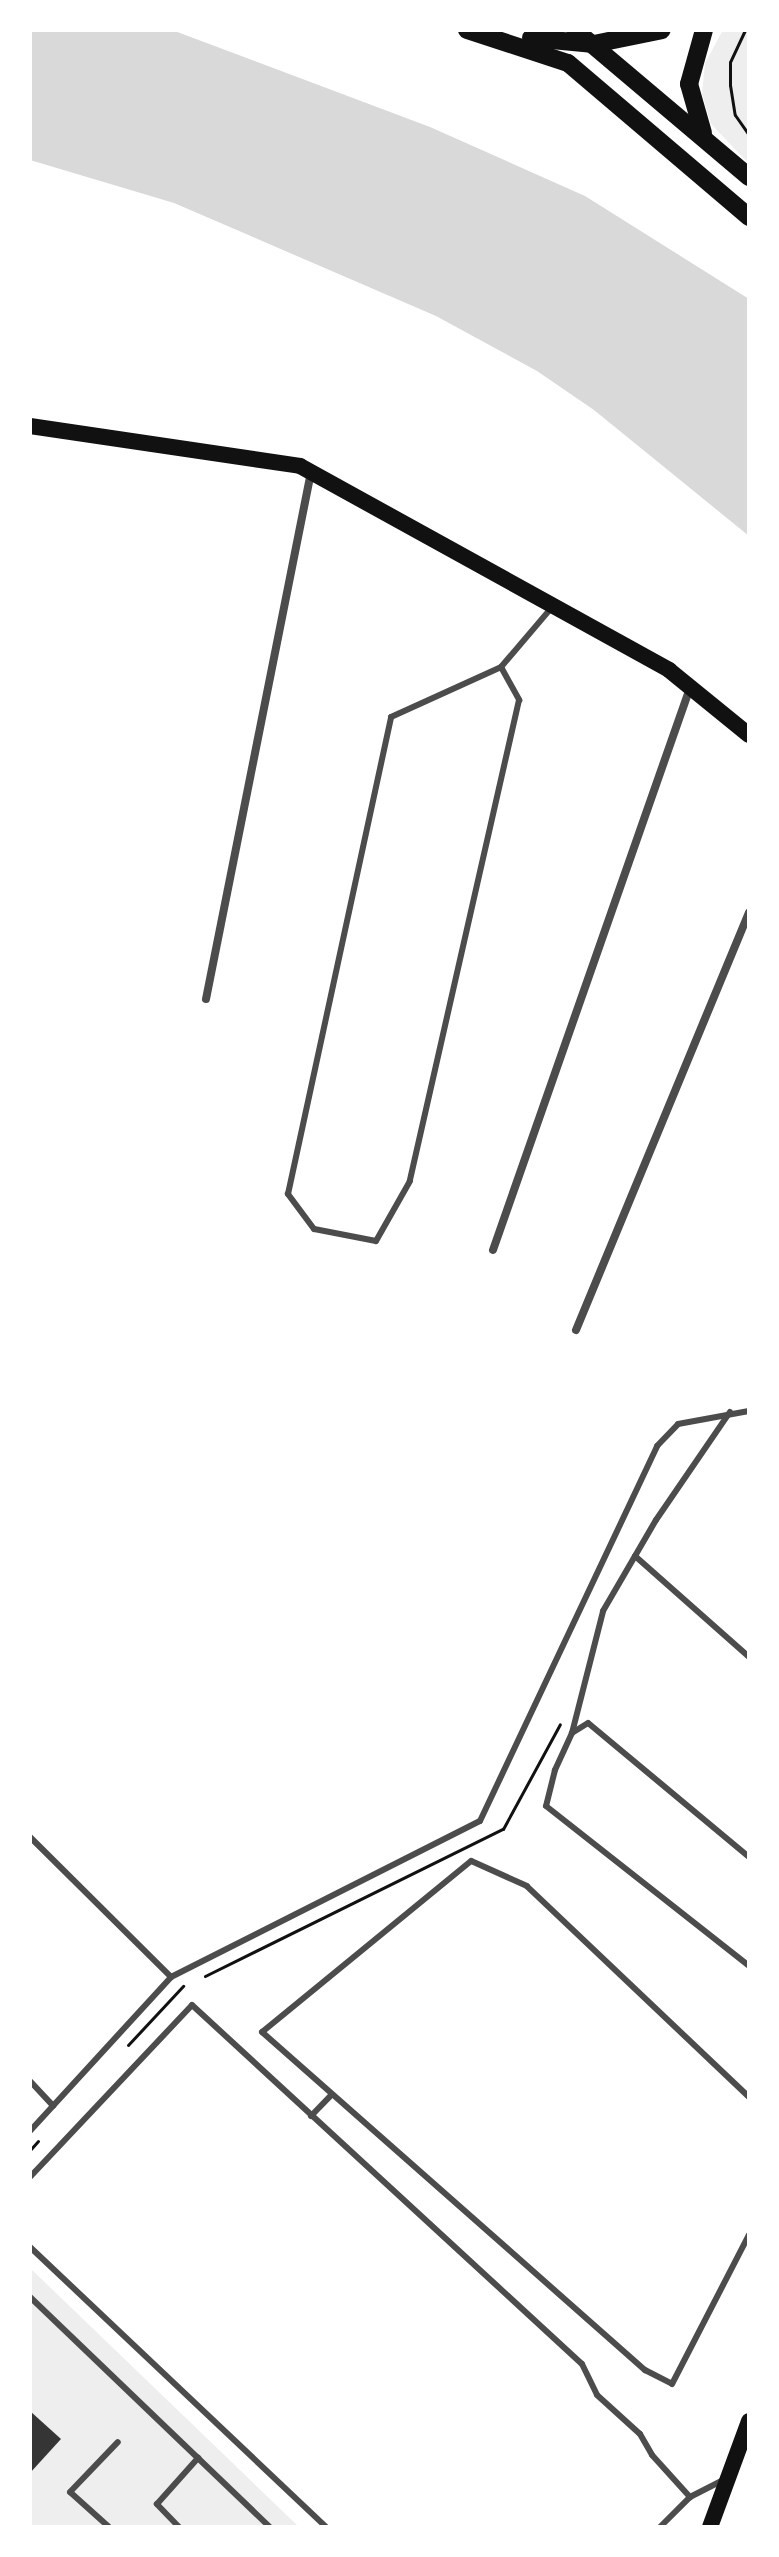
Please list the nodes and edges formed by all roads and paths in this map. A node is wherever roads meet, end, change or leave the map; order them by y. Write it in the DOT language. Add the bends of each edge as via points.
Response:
graph roads {
  1 [pos="467,30"];
  2 [pos="575,30"];
  3 [pos="662,30"];
  4 [pos="704,30"];
  5 [pos="745,30"];
  6 [pos="487,35"];
  7 [pos="558,37"];
  8 [pos="594,44"];
  9 [pos="568,63"];
  10 [pos="749,135"];
  11 [pos="706,139"];
  12 [pos="749,177"];
  13 [pos="749,217"];
  14 [pos="30,426"];
  15 [pos="311,471"];
  16 [pos="555,603"];
  17 [pos="501,667"];
  18 [pos="692,685"];
  19 [pos="749,735"];
  20 [pos="749,912"];
  21 [pos="206,999"];
  22 [pos="493,1250"];
  23 [pos="576,1330"];
  24 [pos="749,1411"];
  25 [pos="730,1412"];
  26 [pos="635,1556"];
  27 [pos="749,1657"];
  28 [pos="564,1717"];
  29 [pos="572,1733"];
  30 [pos="30,1837"];
  31 [pos="749,1857"];
  32 [pos="749,1966"];
  33 [pos="171,1977"];
  34 [pos="117,2057"];
  35 [pos="30,2081"];
  36 [pos="330,2096"];
  37 [pos="749,2097"];
  38 [pos="53,2106"];
  39 [pos="311,2116"];
  40 [pos="30,2131"];
  41 [pos="41,2138"];
  42 [pos="30,2150"];
  43 [pos="30,2177"];
  44 [pos="749,2235"];
  45 [pos="30,2247"];
  46 [pos="30,2297"];
  47 [pos="749,2421"];
  48 [pos="118,2442"];
  49 [pos="198,2458"];
  50 [pos="725,2479"];
  51 [pos="690,2497"];
  52 [pos="109,2527"];
  53 [pos="179,2527"];
  54 [pos="270,2527"];
  55 [pos="326,2527"];
  56 [pos="660,2527"];
  57 [pos="710,2527"];
  1 -- 6 [label="main road"];
  2 -- 8 [label="main road"];
  3 -- 8 [label="main road"];
  4 -- 11 [label="main road" via="689,84 693,112"];
  5 -- 10 [label="path" via="730,62 730,85 735,115"];
  6 -- 7 [label="main road"];
  6 -- 9 [label="main road"];
  7 -- 8 [label="main road"];
  7 -- 9 [label="main road"];
  8 -- 11 [label="main road"];
  9 -- 13 [label="main road"];
  11 -- 12 [label="main road"];
  14 -- 15 [label="main road"];
  15 -- 16 [label="main road"];
  15 -- 21 [label="street"];
  16 -- 17 [label="lane"];
  16 -- 18 [label="main road"];
  17 -- 17 [label="lane" via="519,700 410,1181 376,1241 314,1229 288,1194 391,717"];
  18 -- 19 [label="main road"];
  18 -- 22 [label="street"];
  20 -- 23 [label="street"];
  24 -- 25 [label="lane"];
  25 -- 26 [label="lane"];
  25 -- 33 [label="lane" via="678,1424 657,1446 480,1821"];
  26 -- 27 [label="lane"];
  26 -- 29 [label="lane" via="603,1611"];
  28 -- 34 [label="path" via="503,1829 182,1987"];
  29 -- 31 [label="lane" via="588,1723"];
  29 -- 32 [label="lane" via="546,1806"];
  30 -- 33 [label="lane"];
  33 -- 38 [label="lane"];
  35 -- 38 [label="lane"];
  36 -- 37 [label="lane" via="262,2032 471,1861 527,1886"];
  36 -- 39 [label="lane"];
  36 -- 44 [label="lane" via="645,2370 672,2384"];
  38 -- 40 [label="lane"];
  39 -- 43 [label="lane" via="192,2005"];
  39 -- 51 [label="lane" via="582,2364 597,2395 640,2434"];
  41 -- 42 [label="path"];
  45 -- 55 [label="lane"];
  46 -- 49 [label="lane"];
  47 -- 50 [label="main road"];
  48 -- 52 [label="lane" via="70,2492"];
  49 -- 53 [label="lane" via="157,2504"];
  49 -- 54 [label="lane"];
  50 -- 51 [label="lane"];
  50 -- 57 [label="main road"];
  51 -- 56 [label="lane"];
}
